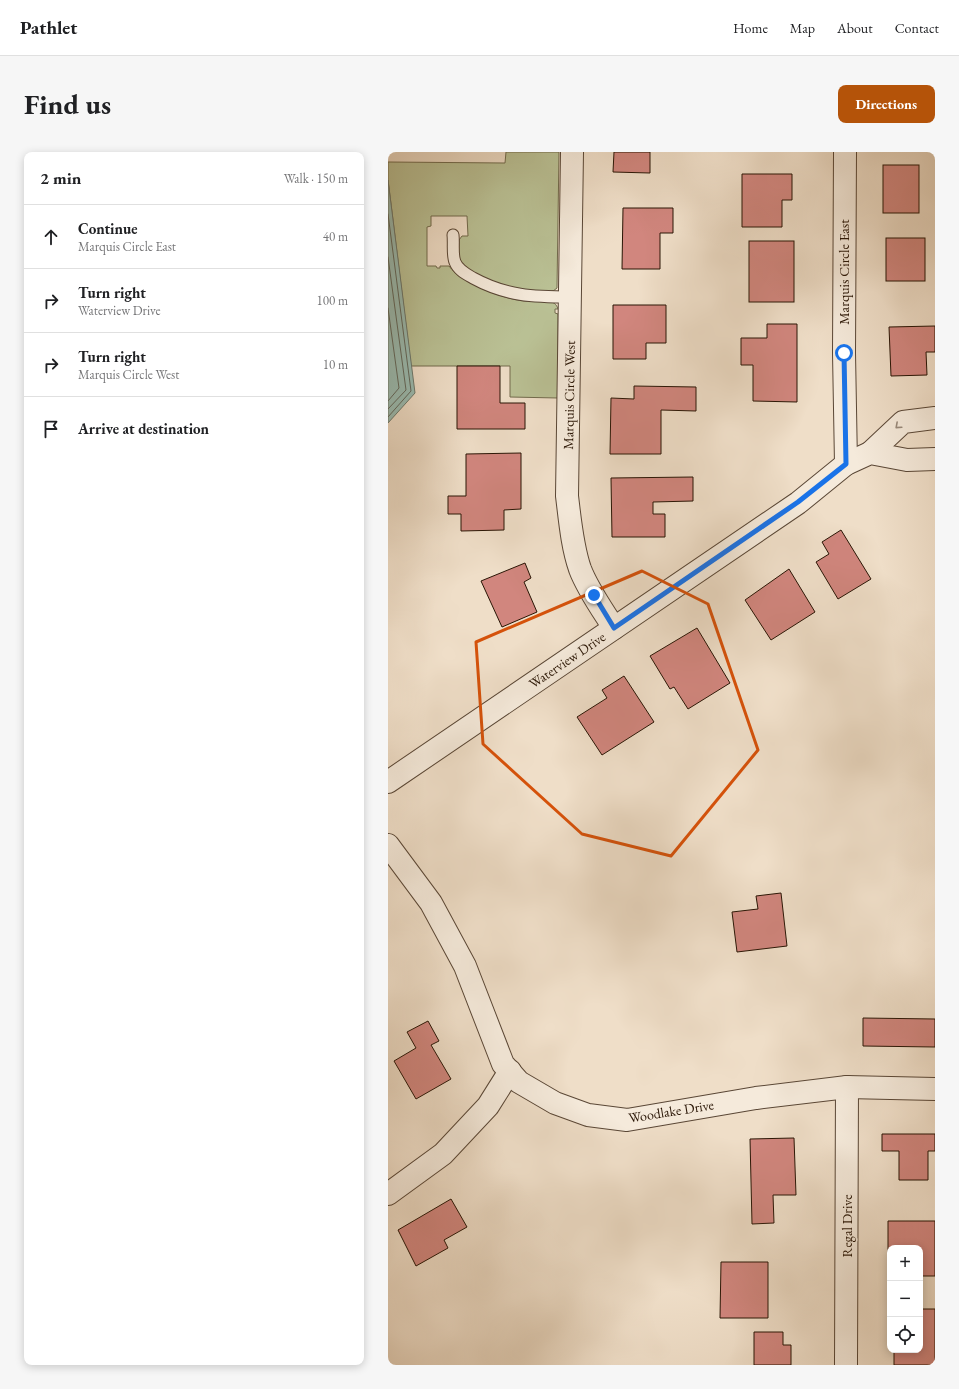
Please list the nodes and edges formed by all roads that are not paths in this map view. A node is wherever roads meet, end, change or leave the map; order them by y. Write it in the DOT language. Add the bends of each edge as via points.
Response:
graph roads {
  1 [pos="572,152"];
  2 [pos="845,152"];
  3 [pos="453,235"];
  4 [pos="570,297"];
  5 [pos="935,418"];
  6 [pos="870,453"];
  7 [pos="935,460"];
  8 [pos="846,464"];
  9 [pos="614,628"];
  10 [pos="388,782"];
  11 [pos="388,845"];
  12 [pos="510,1071"];
  13 [pos="847,1087"];
  14 [pos="935,1089"];
  15 [pos="388,1194"];
  16 [pos="846,1365"];
  1 -- 4 [label="street, Marquis Circle West"];
  2 -- 8 [label="street, Marquis Circle East"];
  3 -- 4 [label="lane" via="455,264 490,287 517,295"];
  4 -- 9 [label="street, Marquis Circle West" via="567,496 580,568"];
  5 -- 6 [label="street, Waterview Drive, one-way" via="903,422"];
  6 -- 7 [label="street" via="907,460"];
  6 -- 8 [label="street, Waterview Drive"];
  8 -- 9 [label="street, Waterview Drive" via="798,502"];
  9 -- 10 [label="street, Waterview Drive"];
  11 -- 12 [label="street, Woodlake Drive" via="431,903 466,966 503,1064"];
  12 -- 13 [label="street, Woodlake Drive" via="519,1082 555,1103 588,1115 627,1120 754,1098"];
  12 -- 15 [label="street" via="488,1106 443,1154"];
  13 -- 14 [label="street, Woodlake Drive"];
  13 -- 16 [label="street, Regal Drive"];
}
